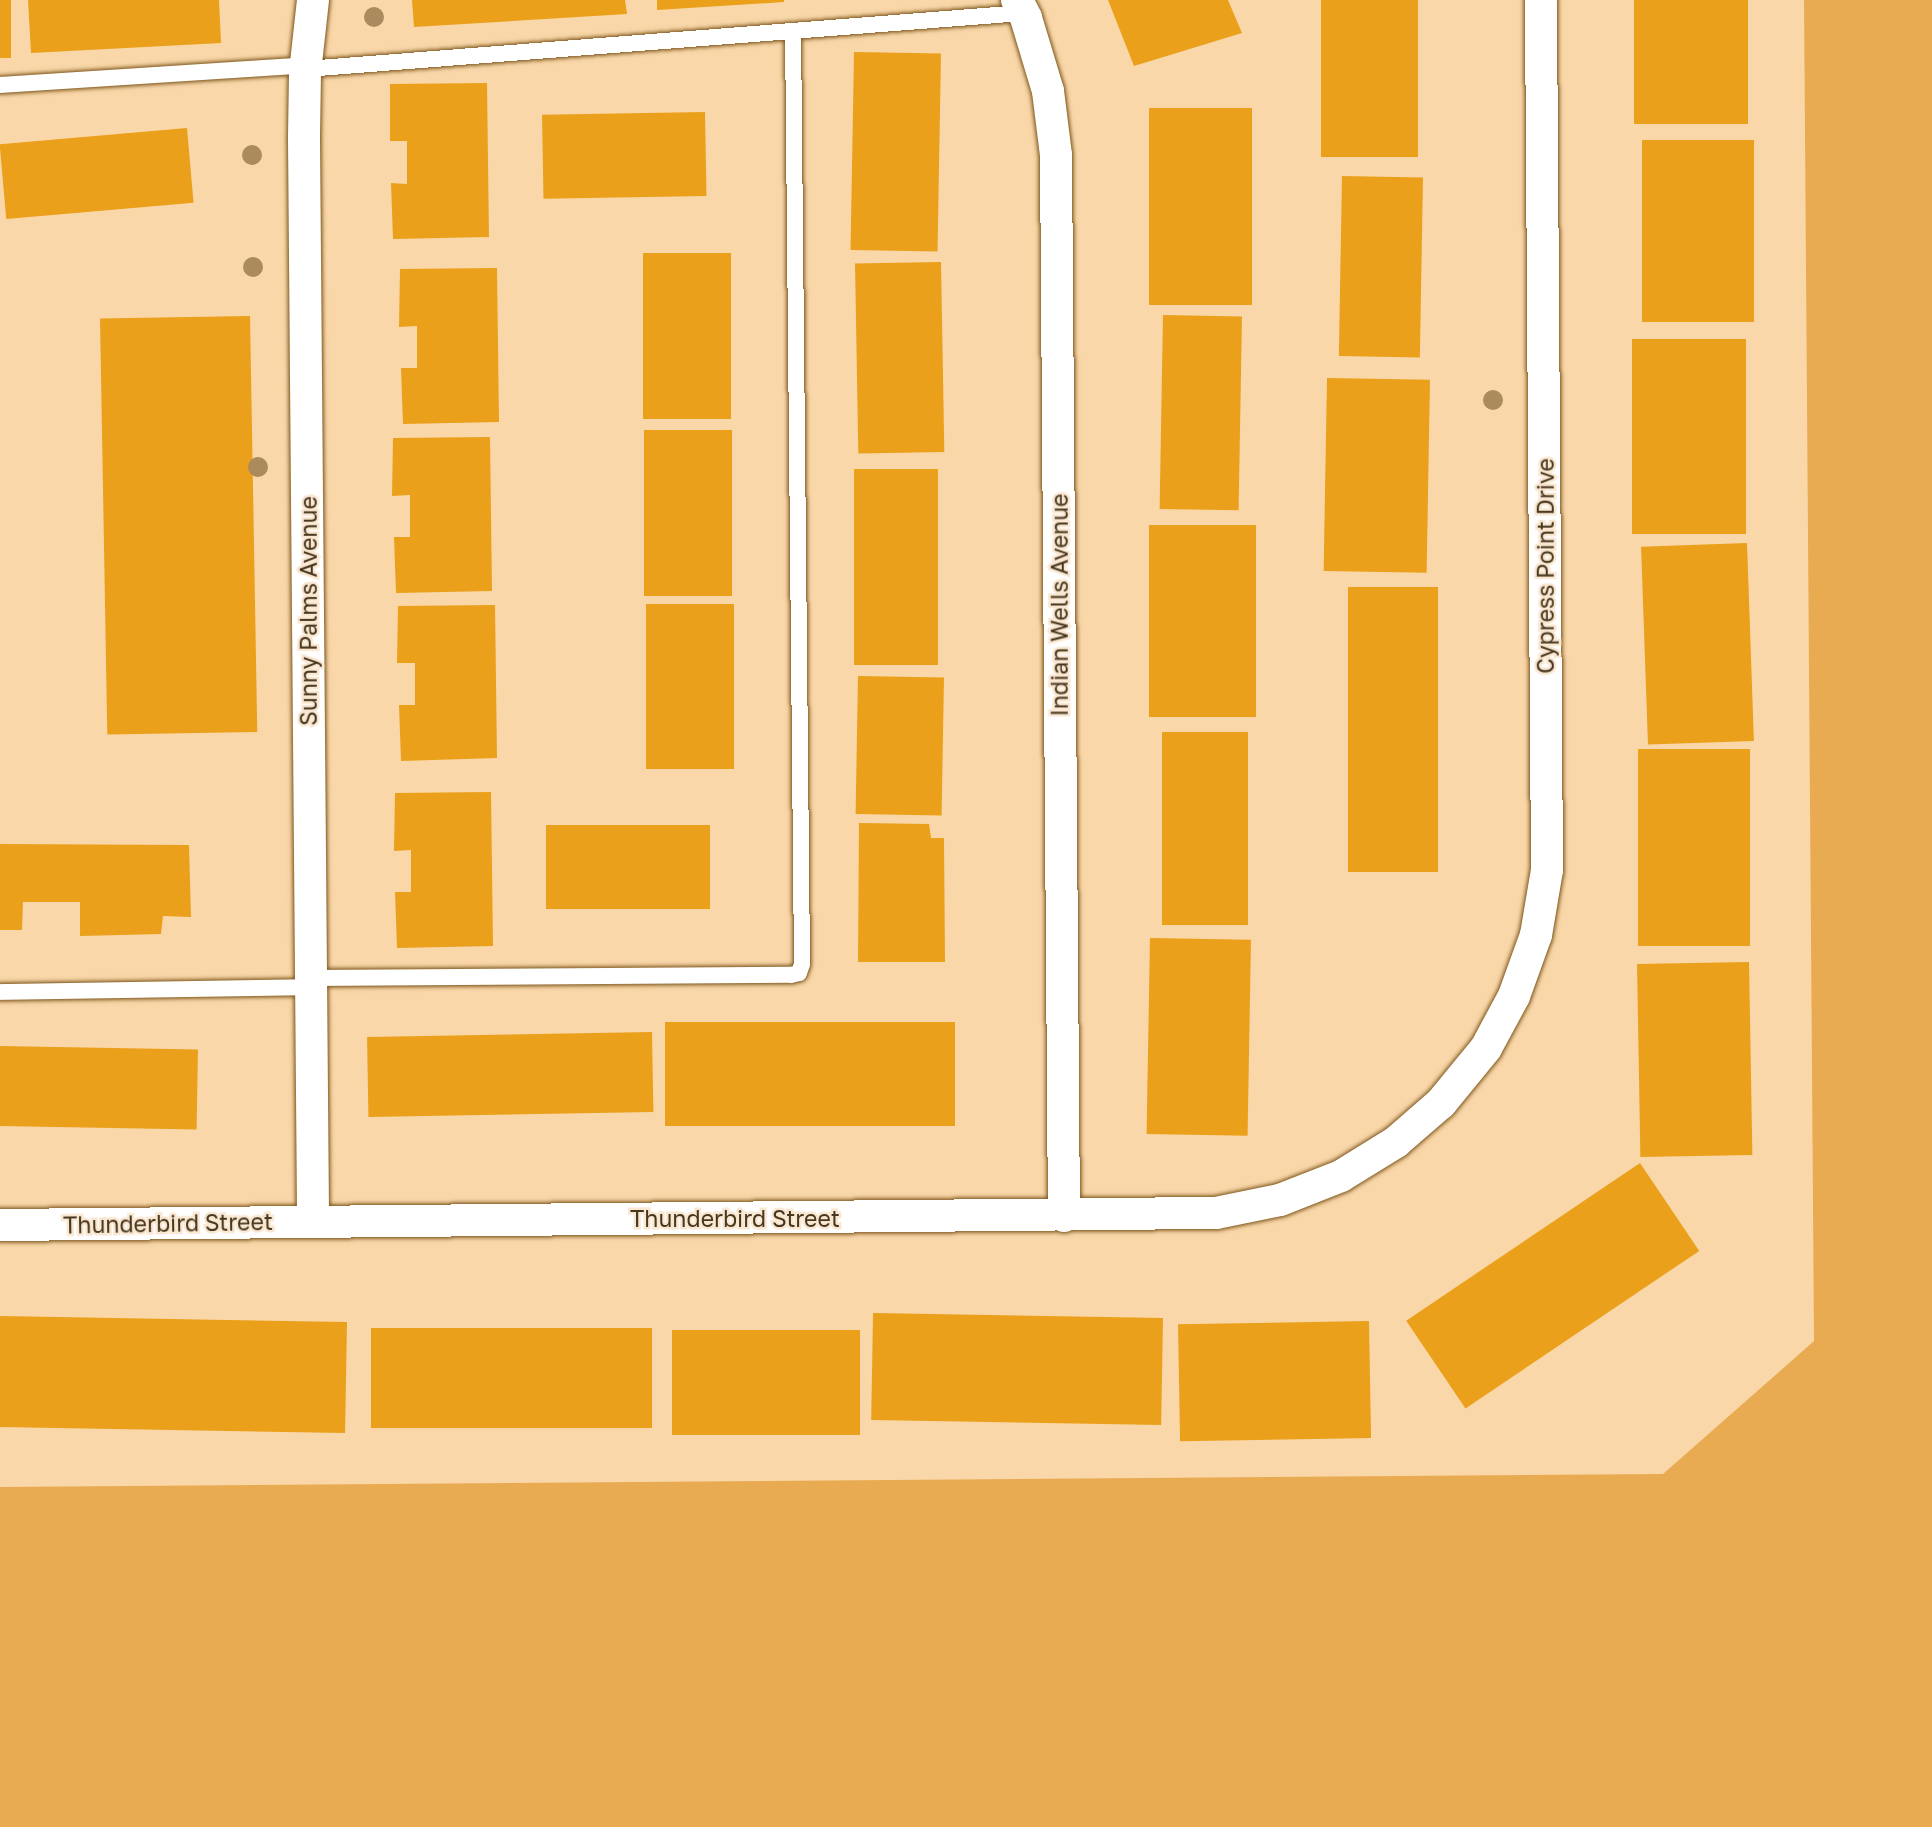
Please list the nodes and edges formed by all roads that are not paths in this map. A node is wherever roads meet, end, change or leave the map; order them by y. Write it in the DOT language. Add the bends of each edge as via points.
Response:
graph roads {
  1 [pos="313,0"];
  2 [pos="1541,0"];
  3 [pos="1020,7"];
  4 [pos="793,32"];
  5 [pos="306,67"];
  6 [pos="0,85"];
  7 [pos="311,983"];
  8 [pos="0,992"];
  9 [pos="1441,1104"];
  10 [pos="1065,1216"];
  11 [pos="313,1222"];
  12 [pos="0,1225"];
  1 -- 5 [label="street, Sunny Palms Avenue"];
  2 -- 9 [label="street, Cypress Point Drive" via="1547,870 1536,935 1514,996 1486,1048"];
  3 -- 4 [label="lane"];
  3 -- 10 [label="street, Indian Wells Avenue" via="1048,91 1056,155"];
  4 -- 5 [label="lane"];
  4 -- 7 [label="lane" via="799,973"];
  5 -- 6 [label="lane"];
  5 -- 7 [label="street, Sunny Palms Avenue"];
  7 -- 8 [label="lane"];
  7 -- 11 [label="street, Sunny Palms Avenue"];
  9 -- 10 [label="street, Thunderbird Street" via="1396,1142 1341,1176 1280,1200 1216,1213"];
  10 -- 11 [label="street, Thunderbird Street"];
  11 -- 12 [label="street, Thunderbird Street"];
}
